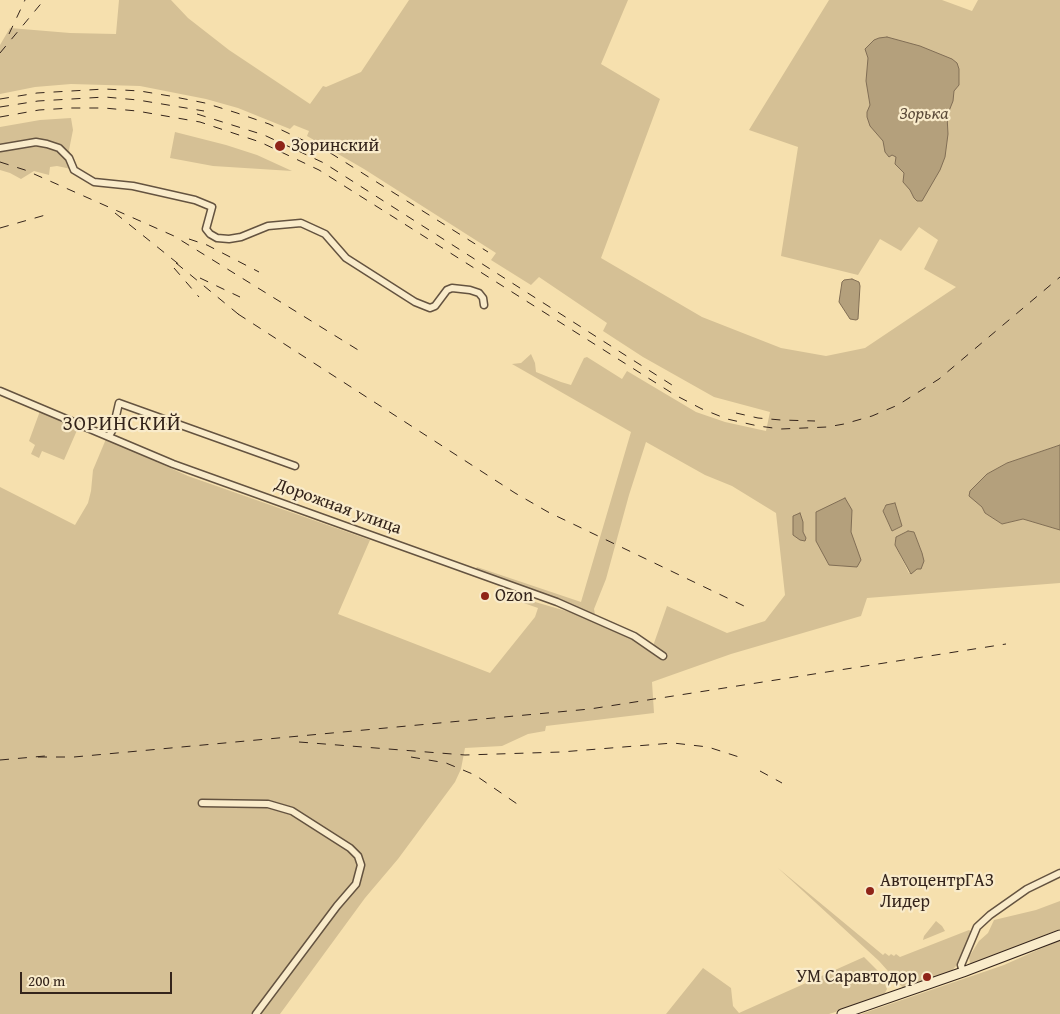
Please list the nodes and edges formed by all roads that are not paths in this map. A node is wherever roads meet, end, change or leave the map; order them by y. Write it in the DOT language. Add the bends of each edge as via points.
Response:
graph roads {
  1 [pos="0,148"];
  2 [pos="484,304"];
  3 [pos="0,391"];
  4 [pos="109,436"];
  5 [pos="294,466"];
  6 [pos="663,656"];
  7 [pos="202,802"];
  8 [pos="1060,873"];
  9 [pos="1060,935"];
  10 [pos="963,972"];
  11 [pos="256,1014"];
  12 [pos="842,1014"];
  1 -- 2 [label="street" via="36,142 47,144 58,148 69,158 74,170 94,182 133,186 212,206 206,229 217,238 241,237 268,226 301,222 325,234 346,258 415,302 430,308 452,288 478,293"];
  3 -- 4 [label="street, Дорожная улица"];
  4 -- 5 [label="street" via="119,403"];
  4 -- 6 [label="street, Дорожная улица" via="173,464 289,507 557,602 634,636"];
  7 -- 11 [label="street" via="268,804 292,811 350,848 361,865 356,884"];
  8 -- 10 [label="street" via="1027,889 977,927 961,965"];
  9 -- 10 [label="main road"];
  10 -- 12 [label="main road"];
}
